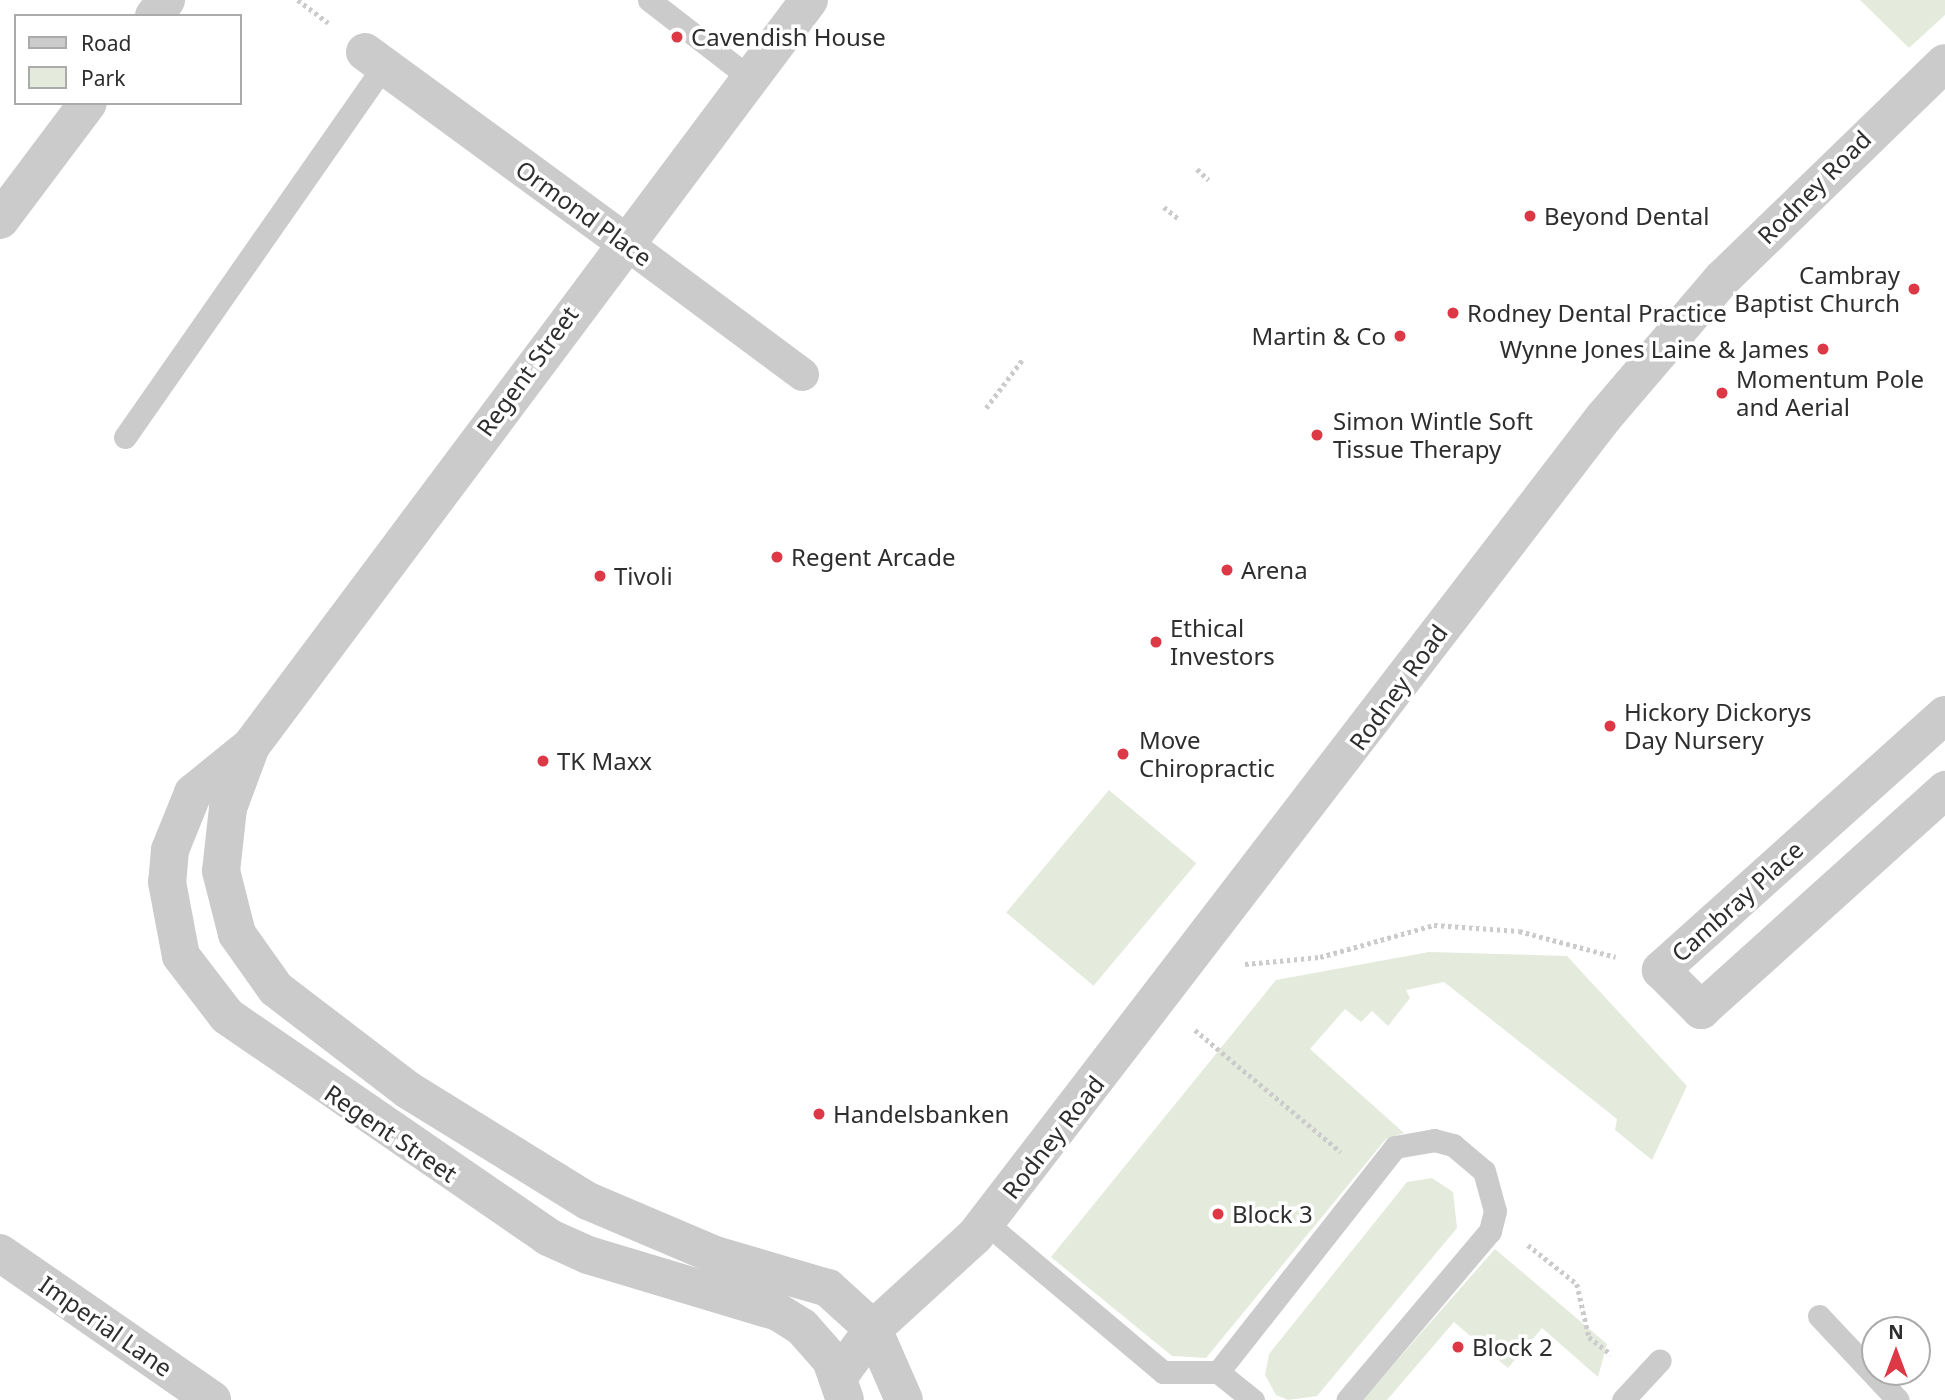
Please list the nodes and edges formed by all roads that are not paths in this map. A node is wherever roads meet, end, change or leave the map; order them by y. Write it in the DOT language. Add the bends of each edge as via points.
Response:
graph roads {
  1 [pos="649,0"];
  2 [pos="809,0"];
  3 [pos="374,59"];
  4 [pos="1945,63"];
  5 [pos="750,78"];
  6 [pos="86,105"];
  7 [pos="0,220"];
  8 [pos="623,241"];
  9 [pos="802,374"];
  10 [pos="125,437"];
  11 [pos="1945,715"];
  12 [pos="251,746"];
  13 [pos="1945,790"];
  14 [pos="986,1223"];
  15 [pos="0,1252"];
  16 [pos="1819,1316"];
  17 [pos="873,1329"];
  18 [pos="1660,1360"];
  19 [pos="1218,1371"];
  20 [pos="842,1388"];
  21 [pos="212,1400"];
  22 [pos="904,1400"];
  23 [pos="1253,1400"];
  24 [pos="1347,1400"];
  25 [pos="1623,1400"];
  26 [pos="1898,1400"];
  1 -- 5 [label="lane"];
  2 -- 5 [label="street, Regent Street"];
  3 -- 8 [label="street, Ormond Place"];
  3 -- 10 [label="lane"];
  4 -- 14 [label="street, Rodney Road" via="1722,279 1604,417"];
  5 -- 8 [label="street, Regent Street"];
  6 -- 7 [label="street"];
  8 -- 9 [label="street, Ormond Place"];
  8 -- 12 [label="street, Regent Street"];
  11 -- 13 [label="street, Cambray Place" via="1661,970 1702,1010"];
  12 -- 17 [label="street, Regent Street" via="228,808 221,871 237,934 276,989 408,1090 588,1200 702,1250 828,1288"];
  12 -- 20 [label="street, Regent Street" via="193,793 170,850 170,920 181,956 218,1007 333,1094 548,1237 612,1263 778,1312 822,1347"];
  14 -- 17 [label="street, Rodney Road" via="919,1293"];
  14 -- 19 [label="lane" via="1163,1371"];
  15 -- 21 [label="street, Imperial Lane"];
  16 -- 26 [label="lane"];
  17 -- 20 [label="street, Rodney Road"];
  17 -- 22 [label="street"];
  18 -- 25 [label="lane"];
  19 -- 23 [label="lane"];
  19 -- 24 [label="lane" via="1395,1147 1434,1140 1453,1145 1484,1171 1494,1211 1490,1231"];
}
